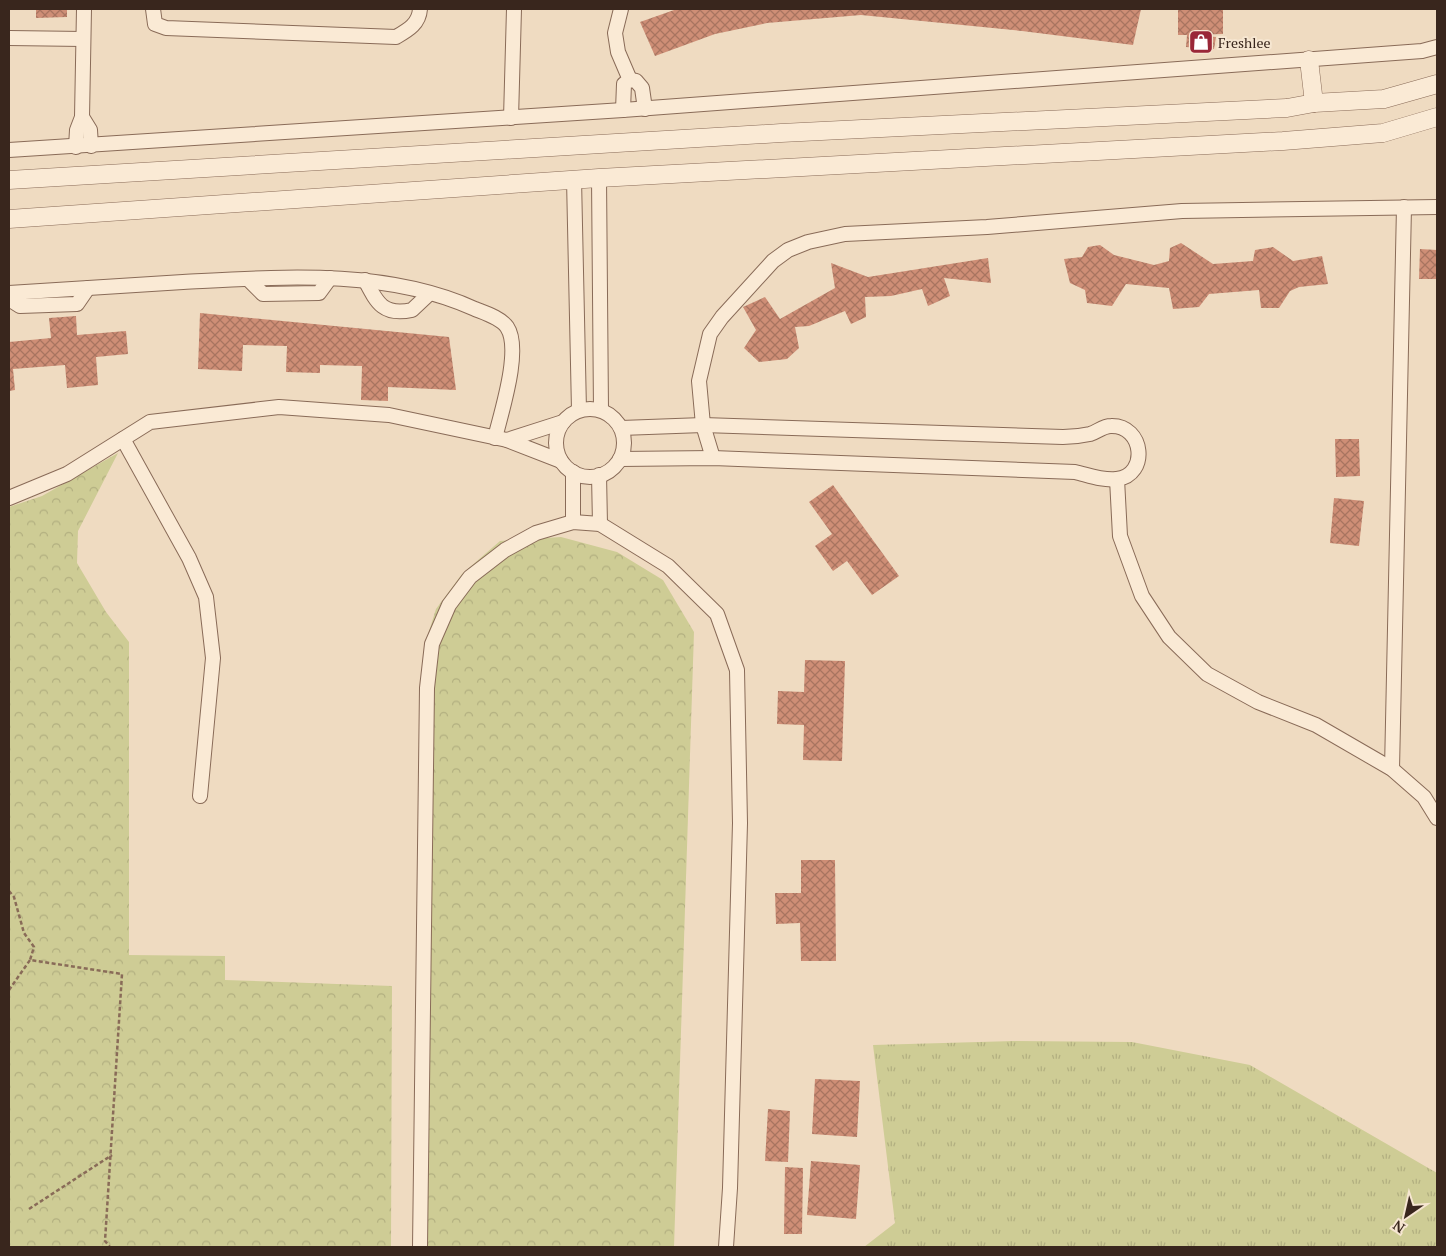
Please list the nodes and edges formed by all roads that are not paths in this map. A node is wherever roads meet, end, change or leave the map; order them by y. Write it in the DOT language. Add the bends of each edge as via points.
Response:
graph roads {
  1 [pos="84,9"];
  2 [pos="153,9"];
  3 [pos="420,9"];
  4 [pos="514,9"];
  5 [pos="621,9"];
  6 [pos="9,38"];
  7 [pos="83,38"];
  8 [pos="1437,47"];
  9 [pos="1308,60"];
  10 [pos="630,80"];
  11 [pos="1437,84"];
  12 [pos="1314,103"];
  13 [pos="645,109"];
  14 [pos="623,110"];
  15 [pos="82,117"];
  16 [pos="511,118"];
  17 [pos="1437,118"];
  18 [pos="91,146"];
  19 [pos="76,147"];
  20 [pos="9,150"];
  21 [pos="599,178"];
  22 [pos="574,179"];
  23 [pos="9,180"];
  24 [pos="1404,207"];
  25 [pos="1437,207"];
  26 [pos="9,219"];
  27 [pos="364,280"];
  28 [pos="576,284"];
  29 [pos="600,285"];
  30 [pos="88,288"];
  31 [pos="9,293"];
  32 [pos="428,294"];
  33 [pos="9,299"];
  34 [pos="579,410"];
  35 [pos="601,410"];
  36 [pos="563,422"];
  37 [pos="703,426"];
  38 [pos="621,428"];
  39 [pos="123,439"];
  40 [pos="501,439"];
  41 [pos="713,458"];
  42 [pos="620,459"];
  43 [pos="561,460"];
  44 [pos="573,472"];
  45 [pos="599,476"];
  46 [pos="1118,479"];
  47 [pos="9,498"];
  48 [pos="572,522"];
  49 [pos="600,524"];
  50 [pos="1392,769"];
  51 [pos="200,796"];
  52 [pos="1437,818"];
  53 [pos="420,1247"];
  54 [pos="726,1247"];
  1 -- 7 [label="street"];
  2 -- 3 [label="street" via="155,24 166,28 396,37 412,28"];
  4 -- 16 [label="street"];
  5 -- 10 [label="street" via="615,33 618,52"];
  6 -- 7 [label="street"];
  7 -- 15 [label="street"];
  8 -- 9 [label="street"];
  9 -- 12 [label="street"];
  9 -- 13 [label="street"];
  10 -- 13 [label="street" via="642,88"];
  10 -- 14 [label="street" via="624,84"];
  11 -- 12 [label="street" via="1384,99"];
  12 -- 23 [label="street" via="1286,108 771,134"];
  13 -- 14 [label="street"];
  14 -- 16 [label="street"];
  15 -- 18 [label="street" via="90,130"];
  15 -- 19 [label="street"];
  16 -- 18 [label="street"];
  17 -- 21 [label="street" via="1383,133 1283,141"];
  18 -- 19 [label="street"];
  19 -- 20 [label="street"];
  21 -- 22 [label="street"];
  21 -- 29 [label="street"];
  22 -- 26 [label="street"];
  22 -- 28 [label="street"];
  24 -- 25 [label="street"];
  24 -- 37 [label="street" via="1182,211 987,227 845,234 808,242 788,250 773,262 710,334 699,381"];
  24 -- 50 [label="street"];
  27 -- 30 [label="street" via="330,278 319,293 263,294 248,279"];
  27 -- 32 [label="street"];
  27 -- 32 [label="street" via="378,302 391,312 412,310"];
  28 -- 29 [label="street"];
  28 -- 34 [label="street"];
  29 -- 35 [label="street"];
  30 -- 31 [label="street"];
  30 -- 33 [label="street" via="77,304 20,306"];
  32 -- 40 [label="street" via="494,317 506,326 511,335 512,371"];
  34 -- 35 [label="street"];
  34 -- 36 [label="street"];
  35 -- 38 [label="street"];
  36 -- 40 [label="street"];
  36 -- 43 [label="street" via="556,441"];
  37 -- 38 [label="street"];
  37 -- 41 [label="street"];
  37 -- 46 [label="street" via="1063,437 1086,435 1111,426 1131,432 1138,442 1136,465"];
  38 -- 42 [label="street" via="624,449"];
  39 -- 40 [label="street" via="150,422 279,406 389,415"];
  39 -- 47 [label="street" via="67,474"];
  39 -- 51 [label="street" via="206,597 213,658"];
  40 -- 43 [label="street"];
  41 -- 42 [label="street"];
  41 -- 46 [label="street" via="1075,472"];
  42 -- 45 [label="street" via="608,472"];
  43 -- 44 [label="street"];
  44 -- 45 [label="street"];
  44 -- 48 [label="street"];
  45 -- 49 [label="street"];
  46 -- 50 [label="street" via="1120,536 1142,596 1169,637 1208,674 1258,702 1316,725"];
  48 -- 49 [label="street"];
  48 -- 53 [label="street" via="536,533 505,550 470,577 449,605 432,644 427,688"];
  49 -- 54 [label="street" via="668,566 717,614 737,670 739,833"];
  50 -- 52 [label="street" via="1424,797"];
}
